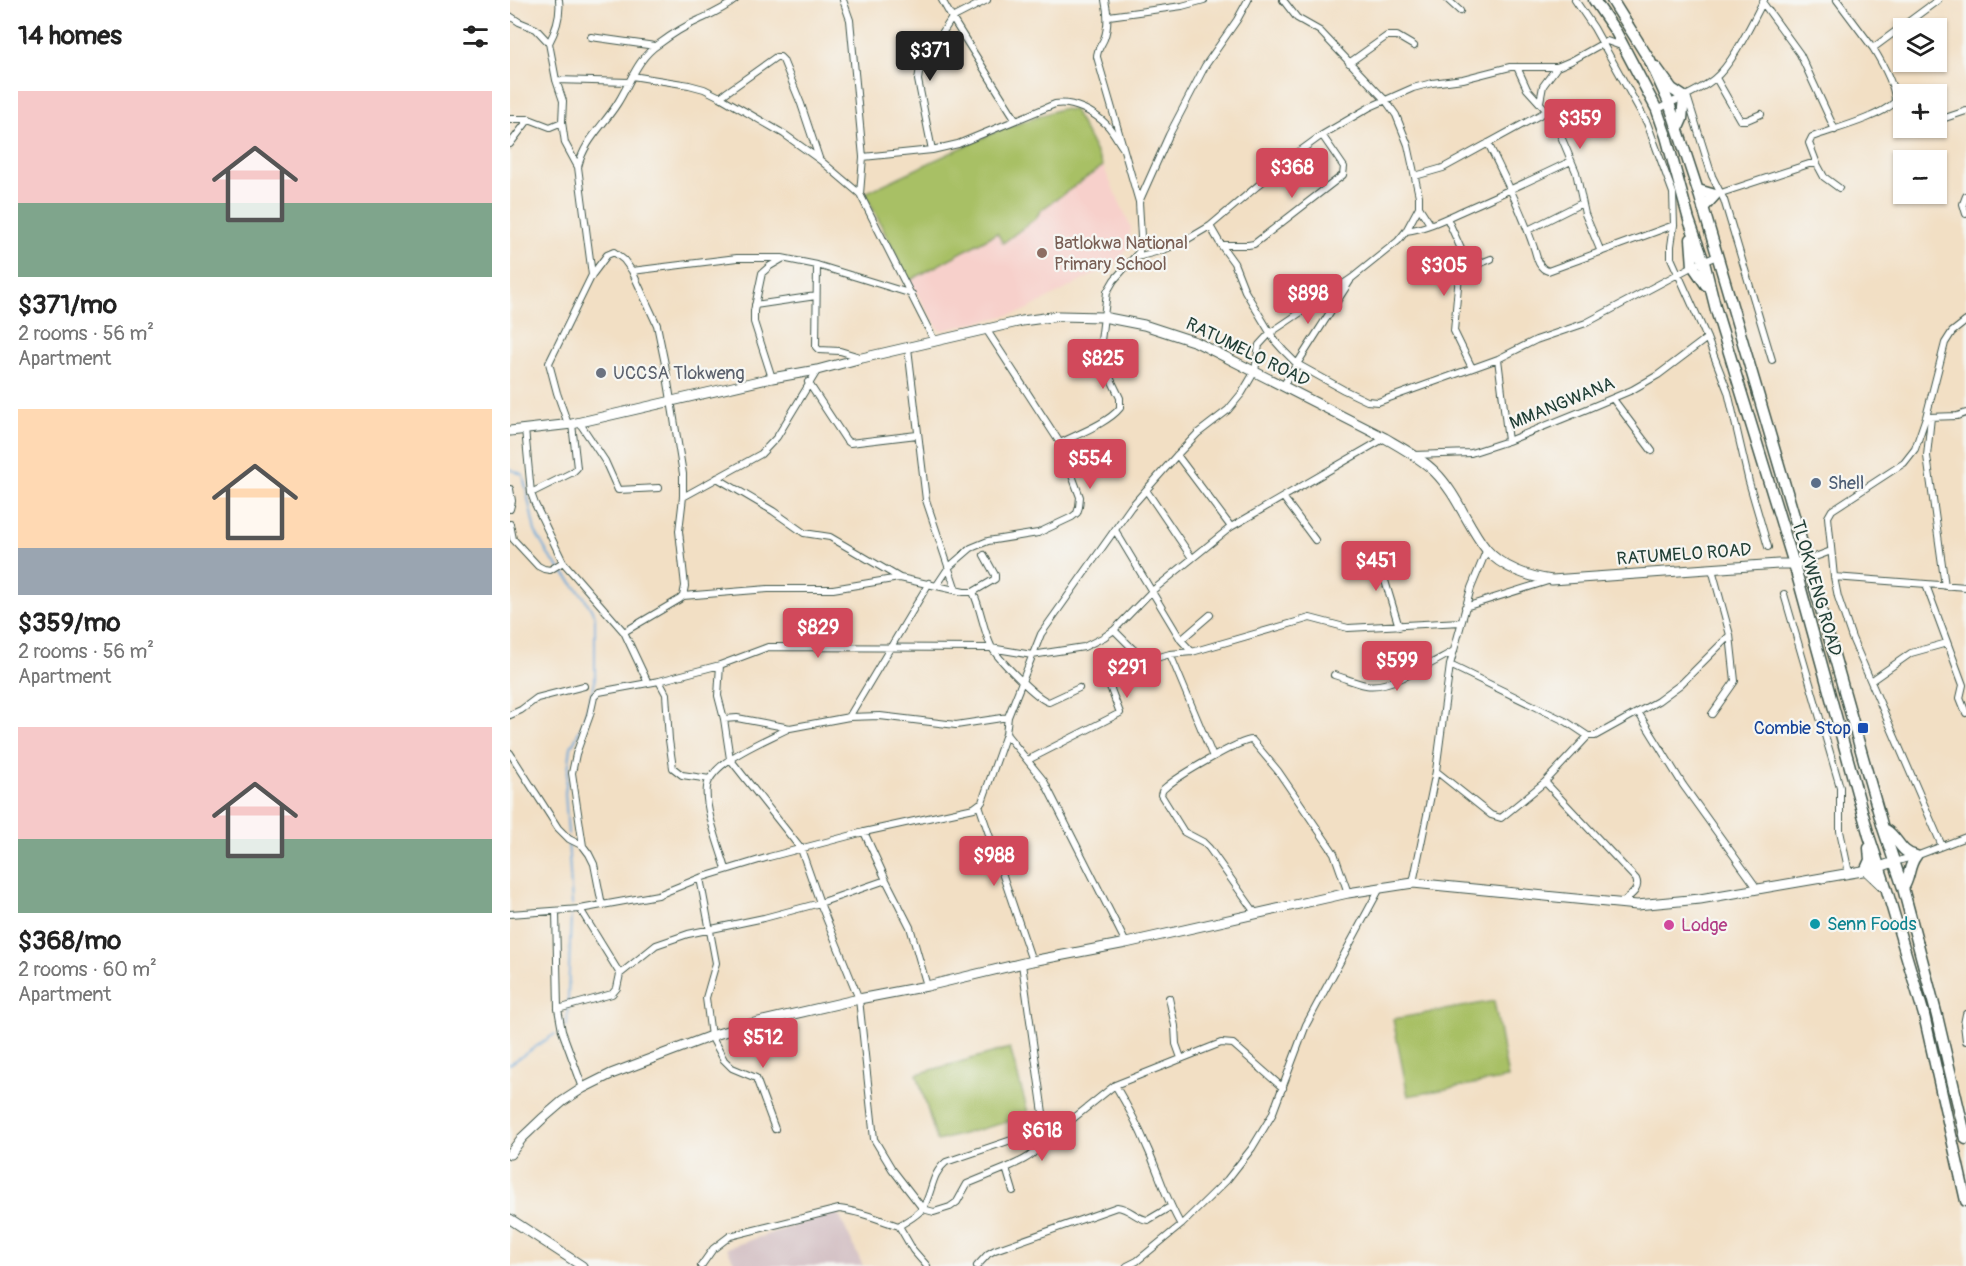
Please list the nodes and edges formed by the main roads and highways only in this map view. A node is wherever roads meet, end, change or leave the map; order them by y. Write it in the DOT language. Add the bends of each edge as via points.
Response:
graph roads {
  1 [pos="1594,0"];
  2 [pos="1612,0"];
  3 [pos="1650,61"];
  4 [pos="1678,129"];
  5 [pos="1698,190"];
  6 [pos="1703,208"];
  7 [pos="1689,220"];
  8 [pos="1716,310"];
  9 [pos="1883,828"];
  10 [pos="1869,836"];
  11 [pos="1903,888"];
  12 [pos="1888,898"];
  13 [pos="1966,1139"];
  14 [pos="1966,1195"];
  1 -- 7 [label="main road, TLOKWENG ROAD" via="1629,55 1657,110"];
  2 -- 3 [label="main road, TLOKWENG ROAD"];
  3 -- 4 [label="main road, TLOKWENG ROAD"];
  3 -- 4 [label="main road" via="1672,89 1686,96"];
  4 -- 5 [label="main road, TLOKWENG ROAD"];
  5 -- 6 [label="main road, TLOKWENG ROAD"];
  5 -- 6 [label="main road" via="1718,194"];
  6 -- 9 [label="main road, TLOKWENG ROAD"];
  7 -- 8 [label="main road, TLOKWENG ROAD"];
  7 -- 8 [label="main road" via="1693,266"];
  8 -- 10 [label="main road, TLOKWENG ROAD" via="1794,564"];
  9 -- 11 [label="main road, TLOKWENG ROAD"];
  9 -- 11 [label="main road" via="1891,832 1905,852 1916,856"];
  10 -- 12 [label="main road, TLOKWENG ROAD"];
  10 -- 12 [label="main road" via="1871,854 1866,870 1883,885"];
  11 -- 13 [label="main road, TLOKWENG ROAD"];
  12 -- 14 [label="main road, TLOKWENG ROAD" via="1924,1015"];
}
